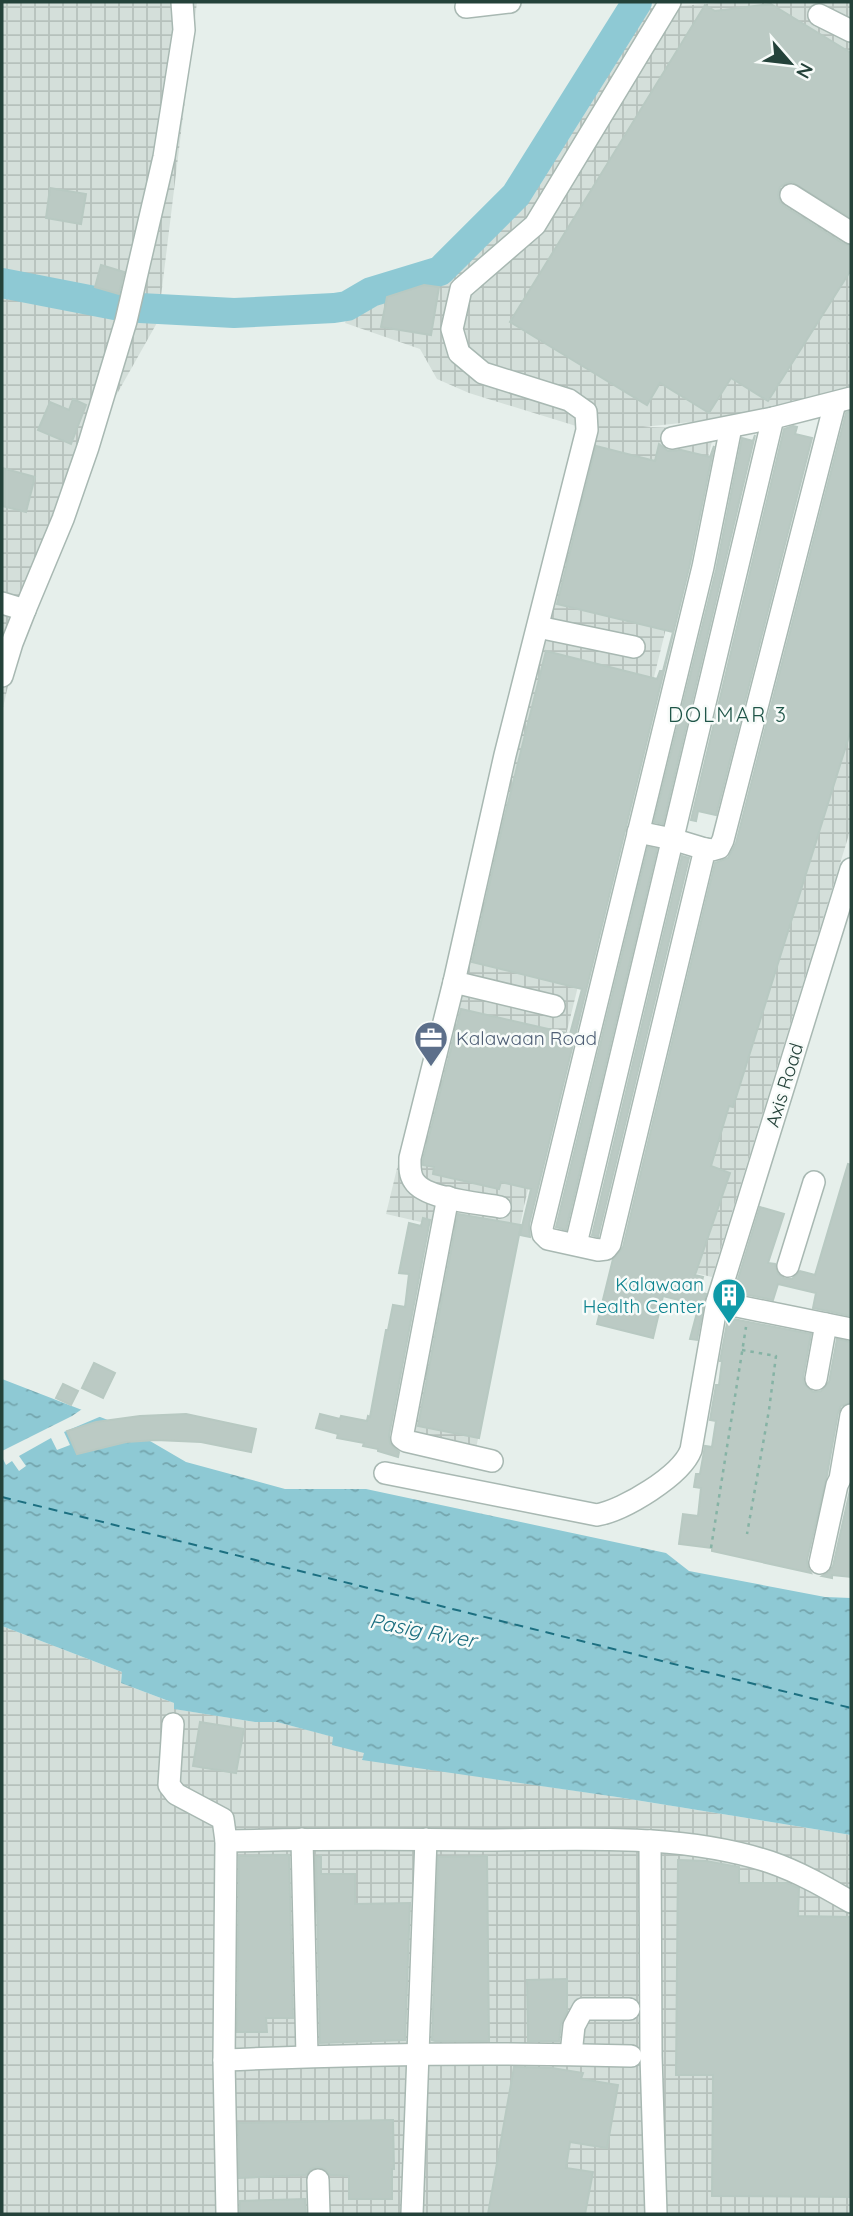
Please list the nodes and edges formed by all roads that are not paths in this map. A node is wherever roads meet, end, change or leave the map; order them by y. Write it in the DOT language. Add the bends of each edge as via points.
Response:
graph roads {
  1 [pos="182,2"];
  2 [pos="510,2"];
  3 [pos="670,2"];
  4 [pos="466,8"];
  5 [pos="819,15"];
  6 [pos="851,31"];
  7 [pos="791,195"];
  8 [pos="851,233"];
  9 [pos="843,400"];
  10 [pos="773,418"];
  11 [pos="731,427"];
  12 [pos="672,438"];
  13 [pos="2,603"];
  14 [pos="25,610"];
  15 [pos="538,627"];
  16 [pos="634,647"];
  17 [pos="2,676"];
  18 [pos="638,832"];
  19 [pos="672,839"];
  20 [pos="705,849"];
  21 [pos="851,869"];
  22 [pos="844,918"];
  23 [pos="454,982"];
  24 [pos="554,1006"];
  25 [pos="814,1182"];
  26 [pos="448,1197"];
  27 [pos="500,1207"];
  28 [pos="576,1244"];
  29 [pos="788,1266"];
  30 [pos="718,1302"];
  31 [pos="827,1324"];
  32 [pos="851,1329"];
  33 [pos="816,1379"];
  34 [pos="851,1415"];
  35 [pos="492,1461"];
  36 [pos="385,1473"];
  37 [pos="820,1563"];
  38 [pos="173,1724"];
  39 [pos="302,1839"];
  40 [pos="426,1839"];
  41 [pos="650,1840"];
  42 [pos="226,1841"];
  43 [pos="851,1902"];
  44 [pos="629,2009"];
  45 [pos="571,2054"];
  46 [pos="307,2056"];
  47 [pos="417,2056"];
  48 [pos="631,2056"];
  49 [pos="224,2060"];
  50 [pos="318,2180"];
  51 [pos="226,2214"];
  52 [pos="318,2214"];
  53 [pos="412,2214"];
  54 [pos="656,2214"];
  1 -- 14 [label="street" via="184,30 164,157 126,321 84,459"];
  2 -- 4 [label="street"];
  3 -- 15 [label="street" via="535,225 461,289 452,329 458,353 482,373 569,400 586,412 587,430"];
  5 -- 6 [label="street"];
  7 -- 8 [label="street"];
  9 -- 10 [label="street"];
  9 -- 20 [label="street" via="723,840 719,848"];
  10 -- 11 [label="street"];
  10 -- 19 [label="street"];
  11 -- 12 [label="street"];
  11 -- 18 [label="street"];
  13 -- 14 [label="street"];
  14 -- 17 [label="street"];
  15 -- 16 [label="street"];
  15 -- 23 [label="street"];
  18 -- 19 [label="street"];
  18 -- 28 [label="street" via="542,1228 548,1239"];
  19 -- 20 [label="street"];
  19 -- 28 [label="street"];
  20 -- 28 [label="street" via="610,1244 598,1250"];
  21 -- 22 [label="street, Axis Road"];
  22 -- 30 [label="street, Axis Road"];
  23 -- 24 [label="street"];
  23 -- 26 [label="street" via="410,1158 413,1180 423,1191"];
  25 -- 29 [label="street"];
  26 -- 27 [label="street"];
  26 -- 35 [label="street" via="402,1438"];
  30 -- 31 [label="street"];
  30 -- 36 [label="street, Axis Road" via="688,1458 622,1508 597,1515"];
  31 -- 32 [label="street"];
  31 -- 33 [label="street"];
  34 -- 37 [label="street"];
  38 -- 42 [label="street" via="169,1785 176,1794 223,1819"];
  39 -- 40 [label="street"];
  39 -- 42 [label="street"];
  39 -- 46 [label="street"];
  40 -- 41 [label="street"];
  40 -- 47 [label="street"];
  41 -- 43 [label="street" via="770,1862"];
  41 -- 54 [label="street"];
  42 -- 49 [label="street"];
  44 -- 45 [label="street" via="583,2009 574,2026"];
  45 -- 47 [label="street"];
  45 -- 48 [label="street"];
  46 -- 47 [label="street"];
  46 -- 49 [label="street"];
  47 -- 53 [label="street"];
  49 -- 51 [label="street"];
  50 -- 52 [label="street"];
}
